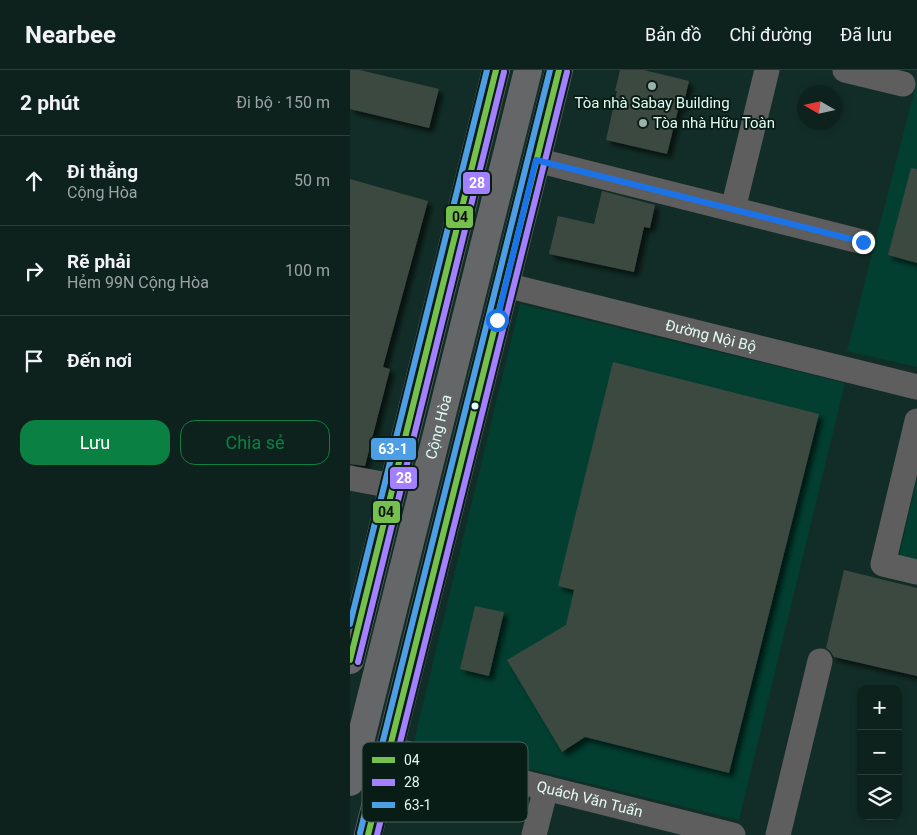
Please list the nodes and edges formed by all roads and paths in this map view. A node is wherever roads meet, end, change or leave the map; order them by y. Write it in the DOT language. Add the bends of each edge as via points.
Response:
graph roads {
  1 [pos="496,70"];
  2 [pos="528,70"];
  3 [pos="559,70"];
  4 [pos="767,70"];
  5 [pos="845,70"];
  6 [pos="902,84"];
  7 [pos="536,160"];
  8 [pos="733,209"];
  9 [pos="863,242"];
  10 [pos="505,284"];
  11 [pos="917,387"];
  12 [pos="917,421"];
  13 [pos="350,478"];
  14 [pos="393,486"];
  15 [pos="917,572"];
  16 [pos="351,650"];
  17 [pos="820,661"];
  18 [pos="392,742"];
  19 [pos="350,782"];
  20 [pos="528,784"];
  21 [pos="546,788"];
  22 [pos="371,822"];
  23 [pos="729,834"];
  24 [pos="368,835"];
  25 [pos="534,835"];
  26 [pos="778,835"];
  1 -- 14 [label="main road, Cộng Hòa"];
  2 -- 19 [label="main road, Cộng Hòa"];
  3 -- 7 [label="main road, Cộng Hòa"];
  4 -- 8 [label="street"];
  5 -- 6 [label="street"];
  7 -- 8 [label="street"];
  7 -- 10 [label="main road, Cộng Hòa"];
  8 -- 9 [label="street"];
  10 -- 11 [label="street, Đường Nội Bộ"];
  10 -- 18 [label="main road, Cộng Hòa"];
  12 -- 15 [label="street" via="883,564"];
  13 -- 14 [label="street"];
  14 -- 16 [label="main road, Cộng Hòa"];
  17 -- 26 [label="street"];
  20 -- 21 [label="street, Quách Văn Tuấn"];
  21 -- 23 [label="street, Quách Văn Tuấn"];
  21 -- 25 [label="street"];
  22 -- 24 [label="main road, Cộng Hòa"];
}
